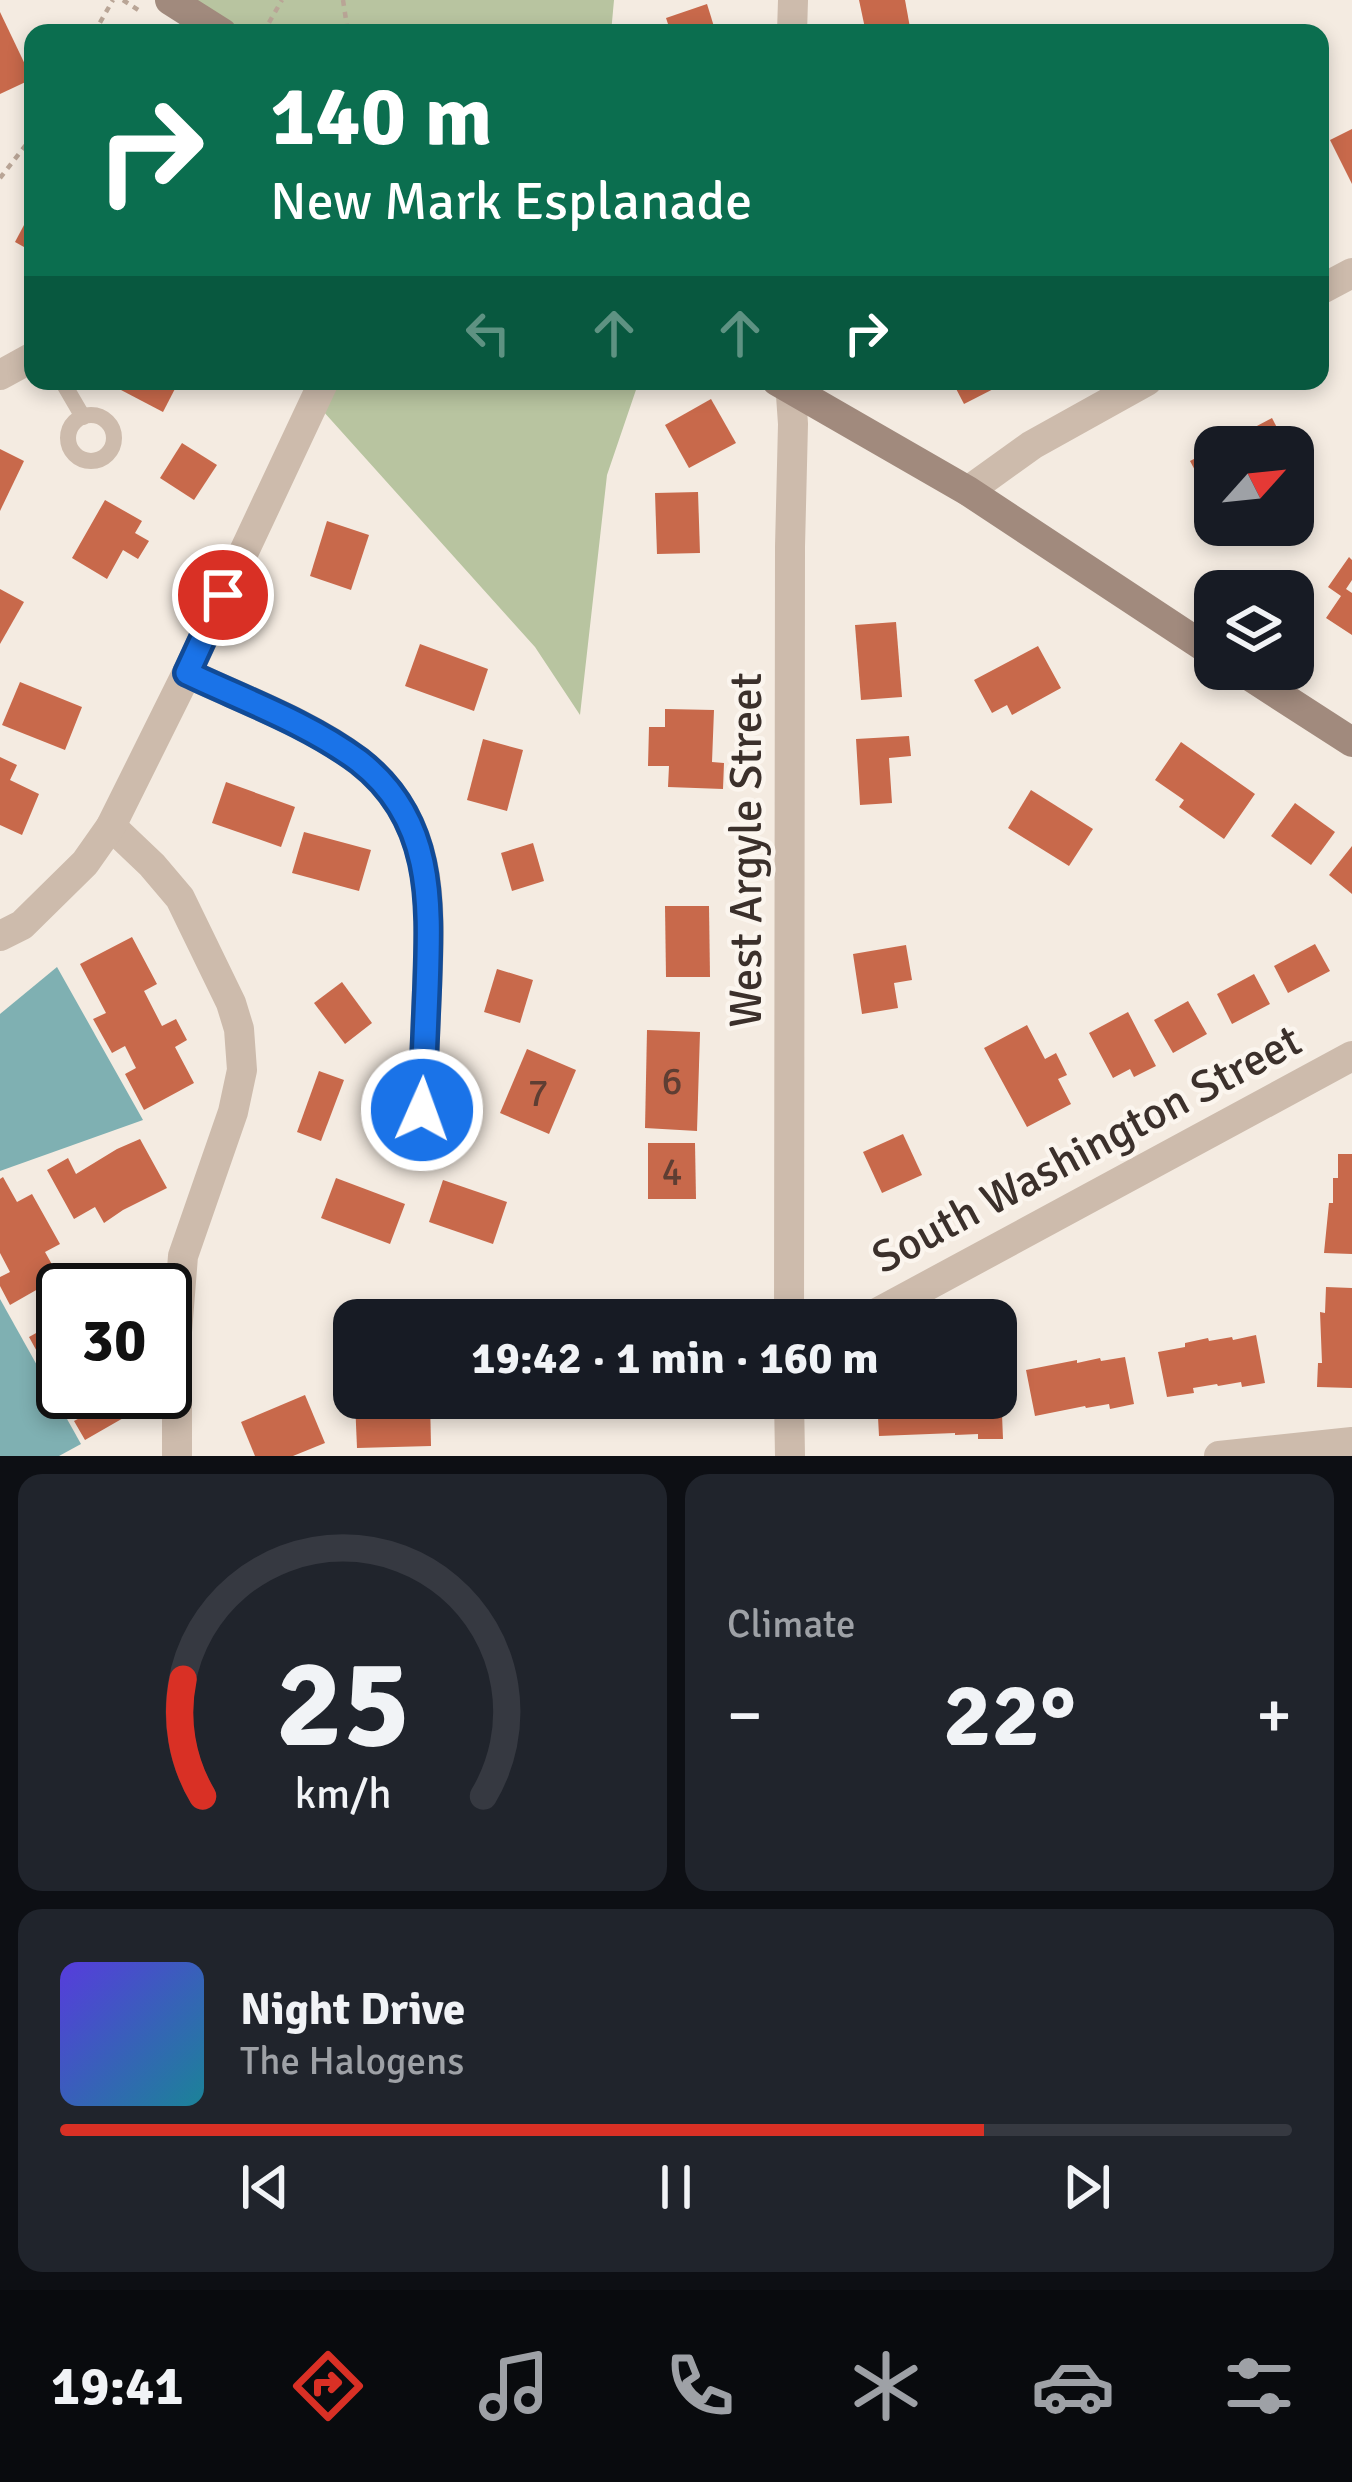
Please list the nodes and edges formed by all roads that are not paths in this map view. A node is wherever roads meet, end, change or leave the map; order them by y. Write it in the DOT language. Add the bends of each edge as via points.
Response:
graph roads {
  1 [pos="170,0"];
  2 [pos="208,24"];
  3 [pos="67,390"];
  4 [pos="320,390"];
  5 [pos="787,390"];
  6 [pos="796,390"];
  7 [pos="1131,390"];
  8 [pos="83,417"];
  9 [pos="968,491"];
  10 [pos="1194,640"];
  11 [pos="187,673"];
  12 [pos="1272,690"];
  13 [pos="1352,742"];
  14 [pos="111,826"];
  15 [pos="0,936"];
  16 [pos="1352,1056"];
  17 [pos="422,1110"];
  18 [pos="790,1299"];
  19 [pos="903,1299"];
  20 [pos="790,1419"];
  21 [pos="1352,1442"];
  22 [pos="1265,1454"];
  23 [pos="177,1456"];
  24 [pos="790,1456"];
  25 [pos="1220,1456"];
  1 -- 2 [label="main road"];
  3 -- 8 [label="lane"];
  4 -- 11 [label="street"];
  5 -- 18 [label="street, West Argyle Street"];
  6 -- 9 [label="main road"];
  7 -- 9 [label="street"];
  9 -- 10 [label="main road"];
  11 -- 14 [label="street"];
  11 -- 17 [label="street" via="321,736 400,804 423,862 430,909"];
  12 -- 13 [label="main road"];
  14 -- 15 [label="street" via="85,863"];
  14 -- 23 [label="street" via="180,898 239,1029 233,1112 183,1256"];
  16 -- 19 [label="street, South Washington Street"];
  20 -- 24 [label="street"];
  21 -- 22 [label="street"];
  22 -- 25 [label="street"];
}
